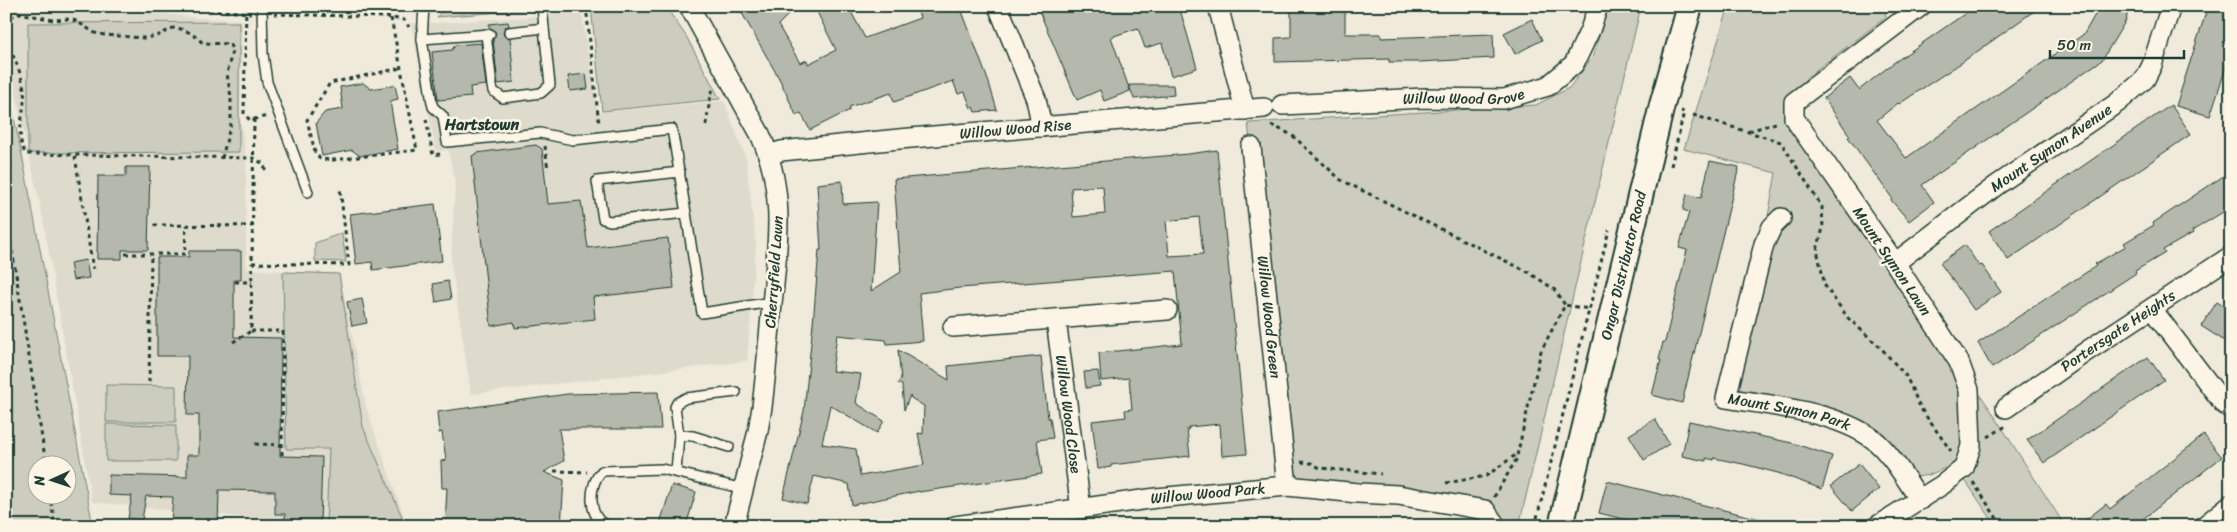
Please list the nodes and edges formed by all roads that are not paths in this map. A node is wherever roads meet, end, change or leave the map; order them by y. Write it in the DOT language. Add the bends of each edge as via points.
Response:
graph roads {
  1 [pos="424,6"];
  2 [pos="542,6"];
  3 [pos="689,6"];
  4 [pos="998,6"];
  5 [pos="1218,6"];
  6 [pos="1598,6"];
  7 [pos="1690,6"];
  8 [pos="2171,6"];
  9 [pos="1912,9"];
  10 [pos="262,10"];
  11 [pos="544,28"];
  12 [pos="509,32"];
  13 [pos="422,39"];
  14 [pos="1273,106"];
  15 [pos="1245,110"];
  16 [pos="1042,127"];
  17 [pos="1251,147"];
  18 [pos="768,155"];
  19 [pos="680,172"];
  20 [pos="308,192"];
  21 [pos="686,212"];
  22 [pos="1781,218"];
  23 [pos="2231,256"];
  24 [pos="1895,262"];
  25 [pos="772,302"];
  26 [pos="1167,310"];
  27 [pos="2152,310"];
  28 [pos="1056,320"];
  29 [pos="953,327"];
  30 [pos="736,392"];
  31 [pos="2006,408"];
  32 [pos="2231,409"];
  33 [pos="679,435"];
  34 [pos="729,447"];
  35 [pos="676,472"];
  36 [pos="1287,486"];
  37 [pos="744,489"];
  38 [pos="1920,500"];
  39 [pos="2231,504"];
  40 [pos="1081,509"];
  41 [pos="1491,518"];
  42 [pos="610,526"];
  43 [pos="734,526"];
  44 [pos="955,526"];
  45 [pos="1561,526"];
  46 [pos="1877,526"];
  47 [pos="2204,526"];
  1 -- 13 [label="lane"];
  2 -- 11 [label="lane"];
  3 -- 18 [label="street, Cherryfield Lawn" via="760,134"];
  4 -- 16 [label="street" via="1036,99"];
  5 -- 15 [label="street"];
  6 -- 14 [label="street, Willow Wood Grove" via="1574,64 1548,86 1504,99 1424,98"];
  7 -- 45 [label="street, Ongar Distributor Road" via="1662,105"];
  8 -- 24 [label="street, Mount Symon Avenue" via="2145,79 2117,103 1996,185"];
  9 -- 24 [label="street, Mount Symon Lawn" via="1794,102 1794,118"];
  10 -- 20 [label="lane" via="267,82"];
  11 -- 12 [label="lane"];
  11 -- 13 [label="lane" via="550,85 541,93 503,98 493,91 488,34"];
  13 -- 19 [label="lane" via="432,104 443,116 446,142 540,133 568,140 672,129"];
  14 -- 15 [label="street, Willow Wood Rise"];
  15 -- 16 [label="street, Willow Wood Rise"];
  16 -- 18 [label="street, Willow Wood Rise" via="829,146"];
  17 -- 36 [label="street, Willow Wood Green"];
  18 -- 25 [label="street, Cherryfield Lawn" via="776,186 779,218"];
  19 -- 21 [label="lane"];
  19 -- 21 [label="lane" via="597,181 601,215 610,222"];
  21 -- 25 [label="lane" via="702,313"];
  22 -- 38 [label="street, Mount Symon Park" via="1772,227 1764,244 1726,398 1805,411 1873,440 1896,465"];
  23 -- 27 [label="street, Portersgate Heights"];
  24 -- 38 [label="street, Mount Symon Lawn" via="1959,362 1969,390 1971,446 1964,468"];
  25 -- 37 [label="street, Cherryfield Lawn" via="758,431"];
  26 -- 28 [label="street"];
  27 -- 31 [label="street, Portersgate Heights"];
  27 -- 32 [label="street"];
  28 -- 29 [label="street"];
  28 -- 40 [label="street, Willow Wood Close"];
  30 -- 33 [label="lane" via="686,398 677,403"];
  33 -- 34 [label="lane" via="694,436"];
  33 -- 35 [label="lane"];
  35 -- 37 [label="lane"];
  35 -- 42 [label="lane" via="654,469 602,471 598,475 593,512"];
  36 -- 40 [label="street, Willow Wood Park" via="1156,498"];
  36 -- 41 [label="street, Willow Wood Park" via="1398,495 1462,505"];
  37 -- 43 [label="street, Cherryfield Lawn"];
  38 -- 46 [label="street"];
  39 -- 47 [label="street"];
  40 -- 44 [label="street, Willow Wood Park"];
}
